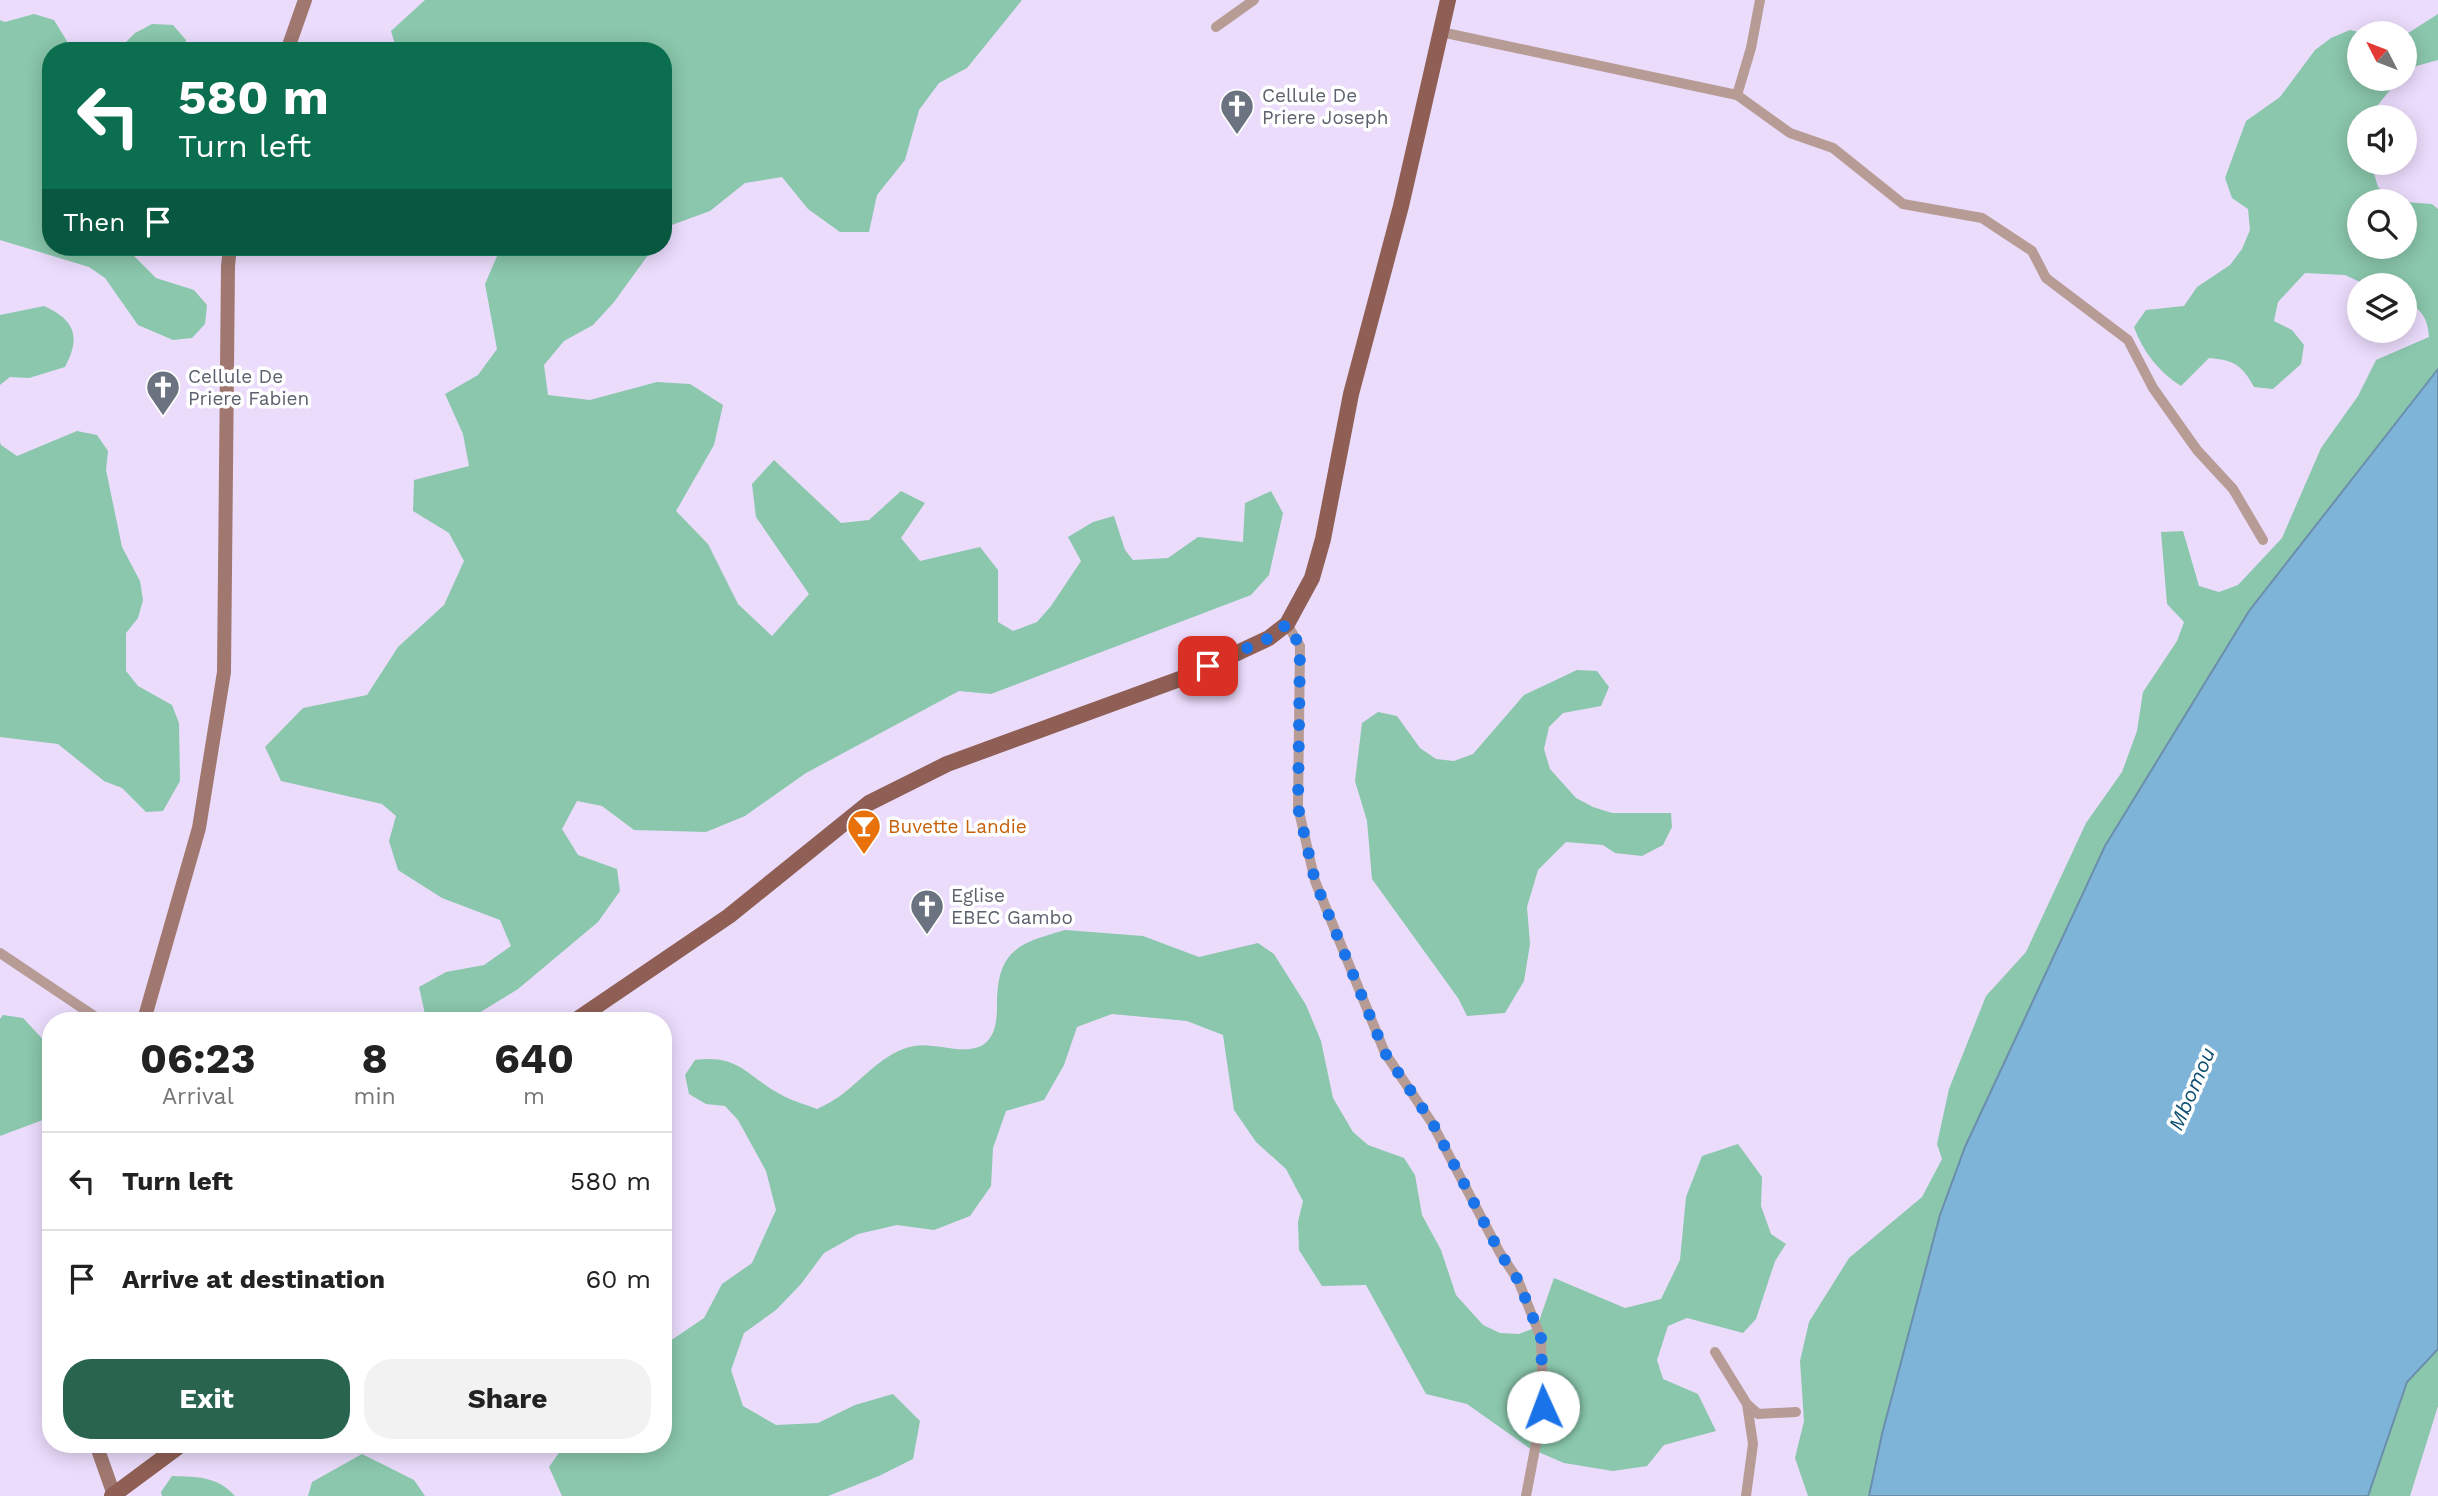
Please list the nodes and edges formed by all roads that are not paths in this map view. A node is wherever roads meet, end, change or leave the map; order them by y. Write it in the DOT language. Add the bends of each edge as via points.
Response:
graph roads {
  1 [pos="305,0"];
  2 [pos="1254,0"];
  3 [pos="1448,0"];
  4 [pos="1760,0"];
  5 [pos="1216,27"];
  6 [pos="1441,32"];
  7 [pos="290,42"];
  8 [pos="1737,95"];
  9 [pos="229,256"];
  10 [pos="2263,541"];
  11 [pos="1287,624"];
  12 [pos="0,954"];
  13 [pos="88,1012"];
  14 [pos="146,1012"];
  15 [pos="588,1012"];
  16 [pos="1715,1352"];
  17 [pos="1747,1404"];
  18 [pos="1796,1412"];
  19 [pos="99,1453"];
  20 [pos="170,1453"];
  21 [pos="113,1496"];
  22 [pos="1526,1496"];
  23 [pos="1746,1496"];
  1 -- 7 [label="street"];
  2 -- 5 [label="street"];
  3 -- 6 [label="main road"];
  4 -- 8 [label="street"];
  6 -- 8 [label="street"];
  6 -- 11 [label="main road" via="1352,394 1323,539 1312,578"];
  8 -- 10 [label="street" via="1790,133 1833,148 1903,204 1982,218 2032,251 2046,278 2128,340 2153,388 2197,450 2233,489"];
  9 -- 14 [label="street" via="224,672 199,828"];
  11 -- 15 [label="main road" via="1269,638 1188,676 947,764 869,803 729,916"];
  11 -- 22 [label="street" via="1300,646 1298,807 1315,881 1385,1053 1433,1124 1518,1280 1541,1338 1543,1407"];
  12 -- 13 [label="street"];
  16 -- 17 [label="street"];
  17 -- 18 [label="street" via="1758,1414"];
  17 -- 23 [label="street" via="1753,1444"];
  19 -- 21 [label="street"];
  20 -- 21 [label="main road"];
}
